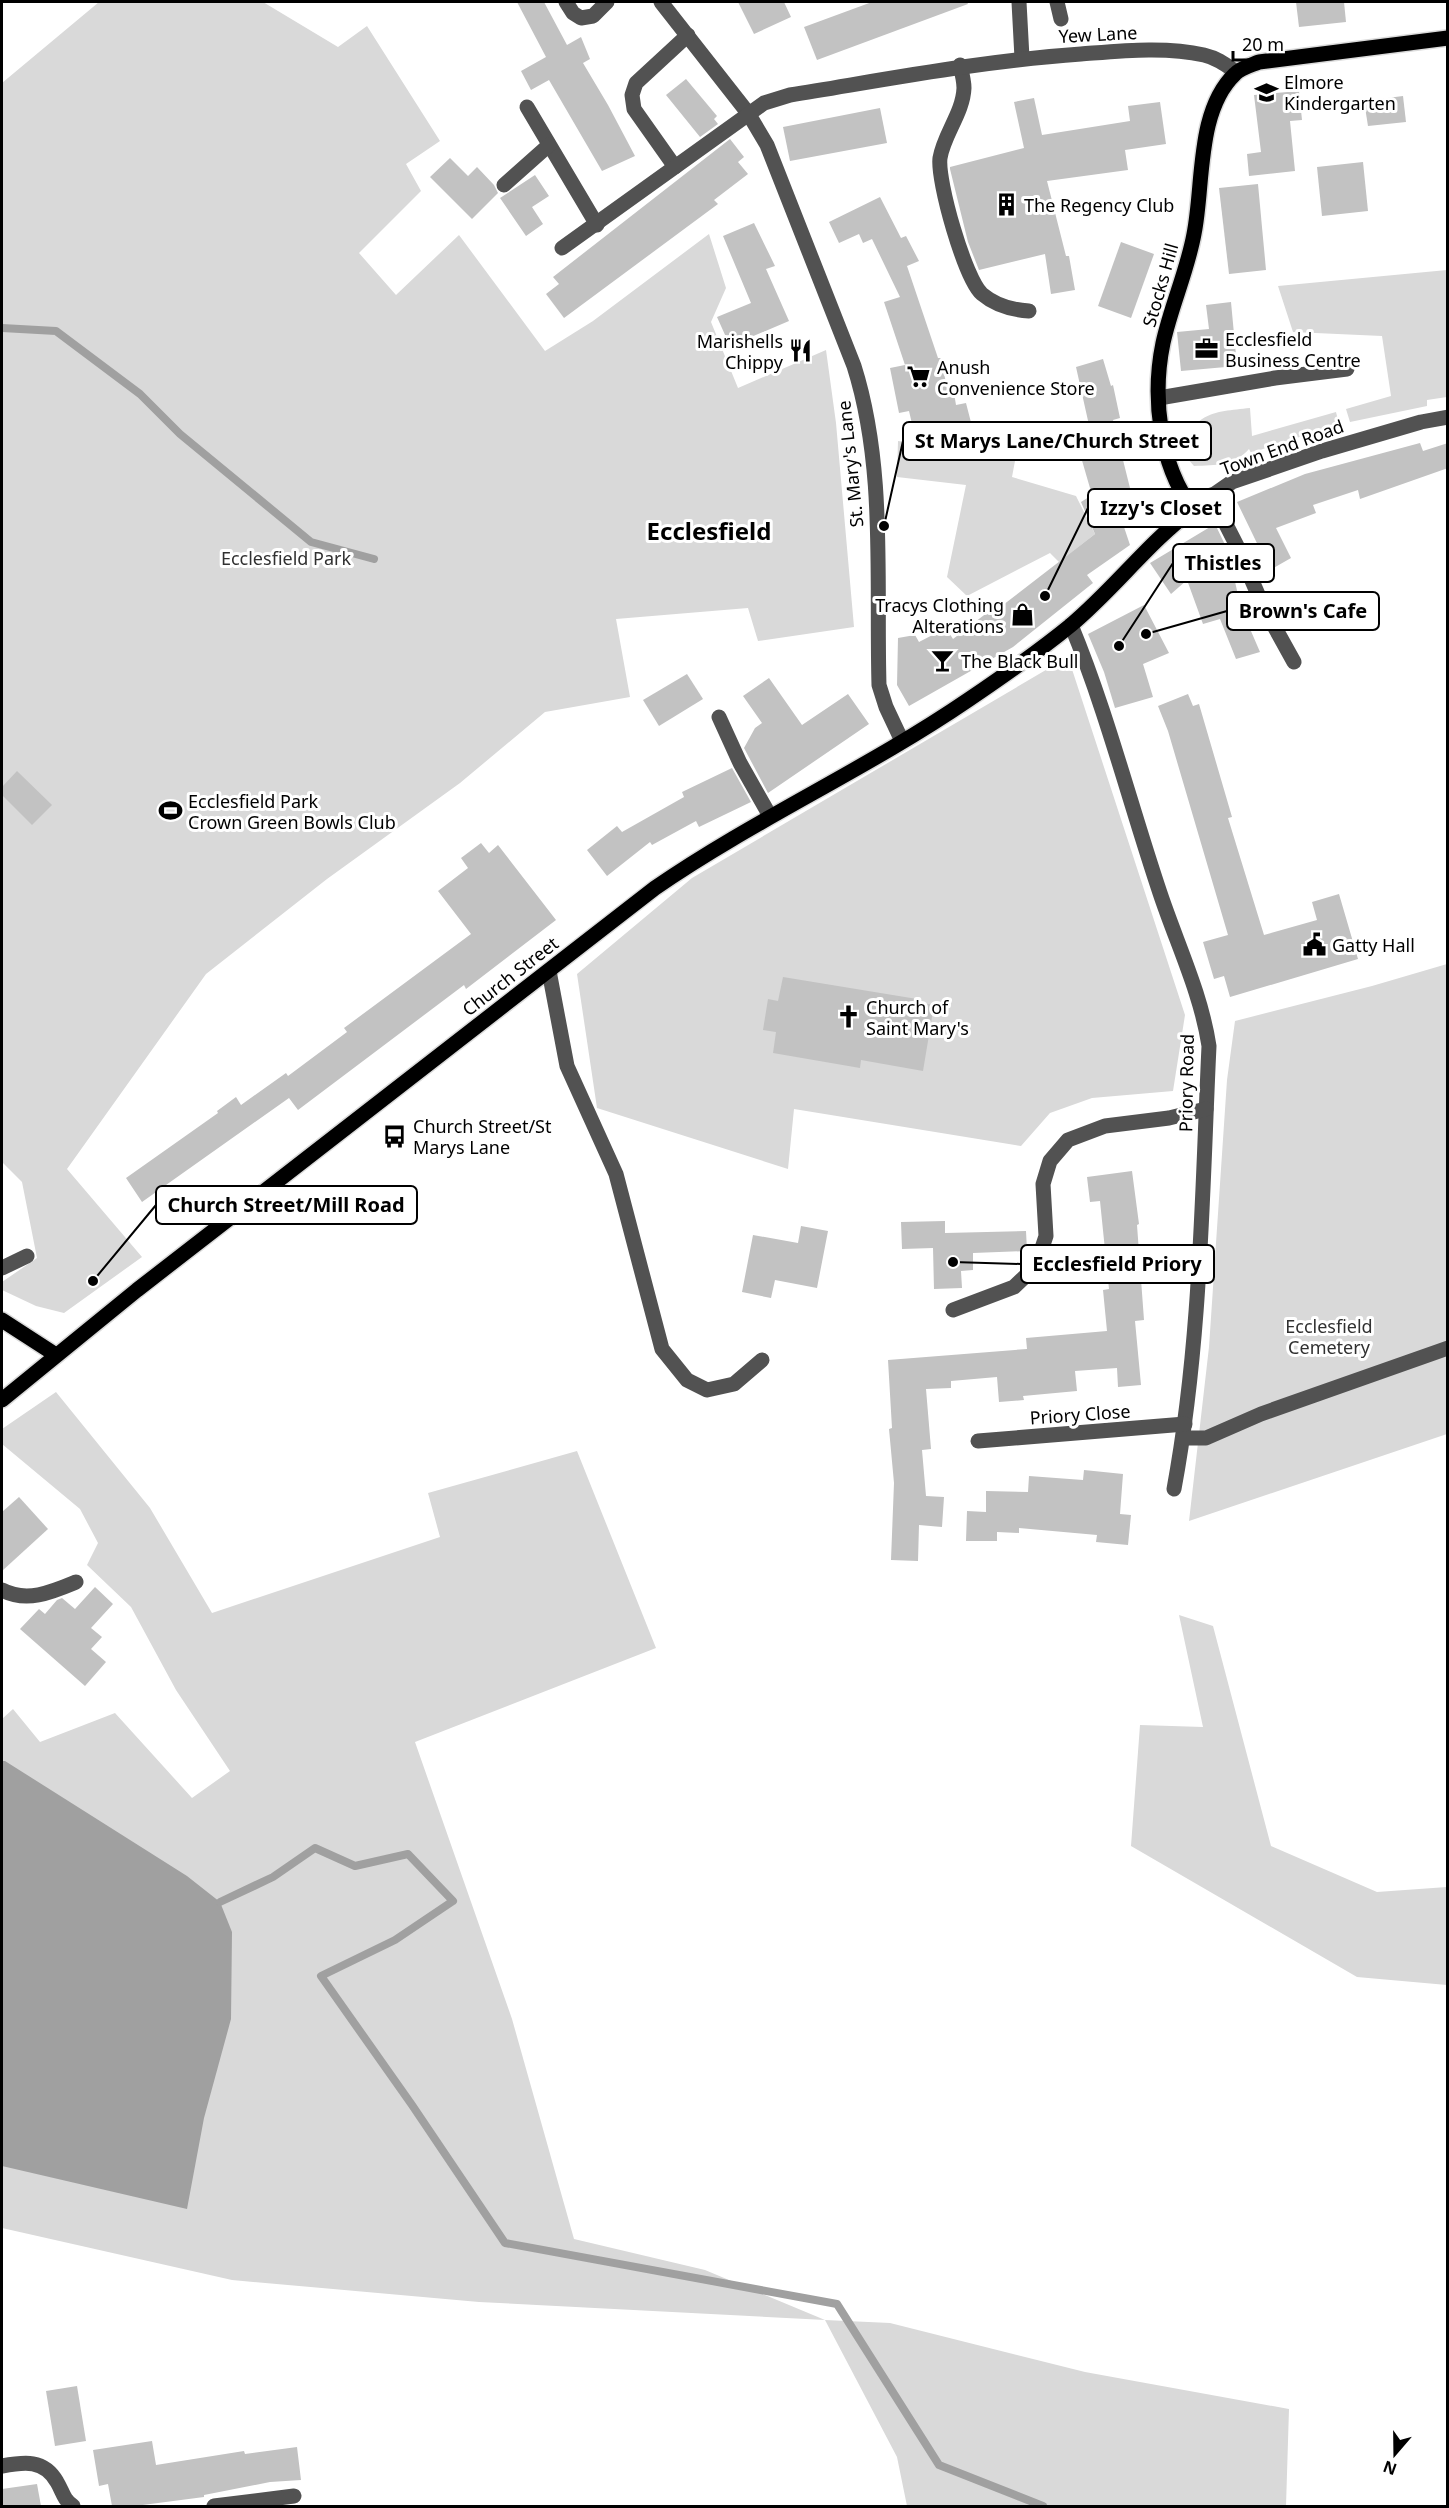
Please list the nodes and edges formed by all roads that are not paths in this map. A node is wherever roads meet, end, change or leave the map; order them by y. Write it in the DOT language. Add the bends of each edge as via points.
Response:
graph roads {
  1 [pos="566,2"];
  2 [pos="607,2"];
  3 [pos="661,2"];
  4 [pos="1019,2"];
  5 [pos="1057,2"];
  6 [pos="1061,19"];
  7 [pos="688,35"];
  8 [pos="1448,38"];
  9 [pos="1022,58"];
  10 [pos="960,65"];
  11 [pos="1236,72"];
  12 [pos="527,107"];
  13 [pos="748,113"];
  14 [pos="549,145"];
  15 [pos="675,167"];
  16 [pos="504,185"];
  17 [pos="597,225"];
  18 [pos="562,248"];
  19 [pos="1029,311"];
  20 [pos="1347,369"];
  21 [pos="1159,398"];
  22 [pos="1448,417"];
  23 [pos="1211,495"];
  24 [pos="1193,509"];
  25 [pos="1071,625"];
  26 [pos="1294,662"];
  27 [pos="719,717"];
  28 [pos="902,741"];
  29 [pos="770,816"];
  30 [pos="549,971"];
  31 [pos="1206,1109"];
  32 [pos="27,1256"];
  33 [pos="2,1268"];
  34 [pos="953,1310"];
  35 [pos="2,1320"];
  36 [pos="1448,1348"];
  37 [pos="56,1355"];
  38 [pos="762,1360"];
  39 [pos="2,1400"];
  40 [pos="1184,1431"];
  41 [pos="978,1441"];
  42 [pos="1174,1489"];
  43 [pos="76,1582"];
  44 [pos="2,1590"];
  45 [pos="2,2466"];
  46 [pos="294,2496"];
  47 [pos="73,2506"];
  48 [pos="214,2506"];
  1 -- 2 [label="street" via="581,18 593,16"];
  3 -- 7 [label="street, St. Mary's Lane"];
  4 -- 9 [label="street"];
  5 -- 6 [label="street"];
  7 -- 13 [label="street, St. Mary's Lane"];
  7 -- 15 [label="street" via="636,83 632,95 634,109"];
  8 -- 11 [label="main road" via="1259,62"];
  9 -- 10 [label="street, Yew Lane"];
  9 -- 11 [label="street, Yew Lane" via="1176,51 1205,55"];
  10 -- 13 [label="street, Yew Lane" via="790,95"];
  10 -- 19 [label="street" via="964,88 940,158 942,189 966,267 981,293 1008,307"];
  11 -- 21 [label="main road, Stocks Hill" via="1220,93 1210,120 1195,232 1164,342"];
  12 -- 14 [label="street"];
  13 -- 15 [label="street, Yew Lane"];
  13 -- 28 [label="street, St. Mary's Lane" via="767,145 865,398 874,479 879,685"];
  14 -- 16 [label="street"];
  14 -- 17 [label="street"];
  15 -- 17 [label="street, Yew Lane"];
  17 -- 18 [label="street, Yew Lane"];
  20 -- 21 [label="street"];
  21 -- 24 [label="main road, Stocks Hill" via="1174,480"];
  22 -- 23 [label="street, Town End Road" via="1322,451 1232,482"];
  23 -- 24 [label="street, Town End Road"];
  23 -- 26 [label="street"];
  24 -- 25 [label="main road, Town End Road" via="1167,528"];
  25 -- 28 [label="main road, Church Street" via="969,699"];
  25 -- 31 [label="street, Priory Road" via="1091,674 1205,1022 1209,1046"];
  27 -- 29 [label="street"];
  28 -- 29 [label="main road, Church Street"];
  29 -- 30 [label="main road, Church Street" via="663,883"];
  30 -- 37 [label="main road, Church Street"];
  30 -- 38 [label="street" via="567,1066 616,1174 662,1349 687,1380 707,1390 734,1384"];
  31 -- 34 [label="street" via="1105,1126 1068,1140 1050,1161 1043,1184 1046,1236 1036,1266 1014,1287"];
  31 -- 40 [label="street, Priory Road" via="1199,1280"];
  32 -- 33 [label="street"];
  35 -- 37 [label="main road"];
  36 -- 40 [label="street, Priory Close" via="1261,1414 1206,1438"];
  37 -- 39 [label="main road, Church Street"];
  40 -- 41 [label="street, Priory Close"];
  40 -- 42 [label="street, Priory Road"];
  43 -- 44 [label="street" via="24,1597"];
  45 -- 47 [label="street" via="29,2461 46,2468 65,2500"];
  46 -- 48 [label="street"];
}
